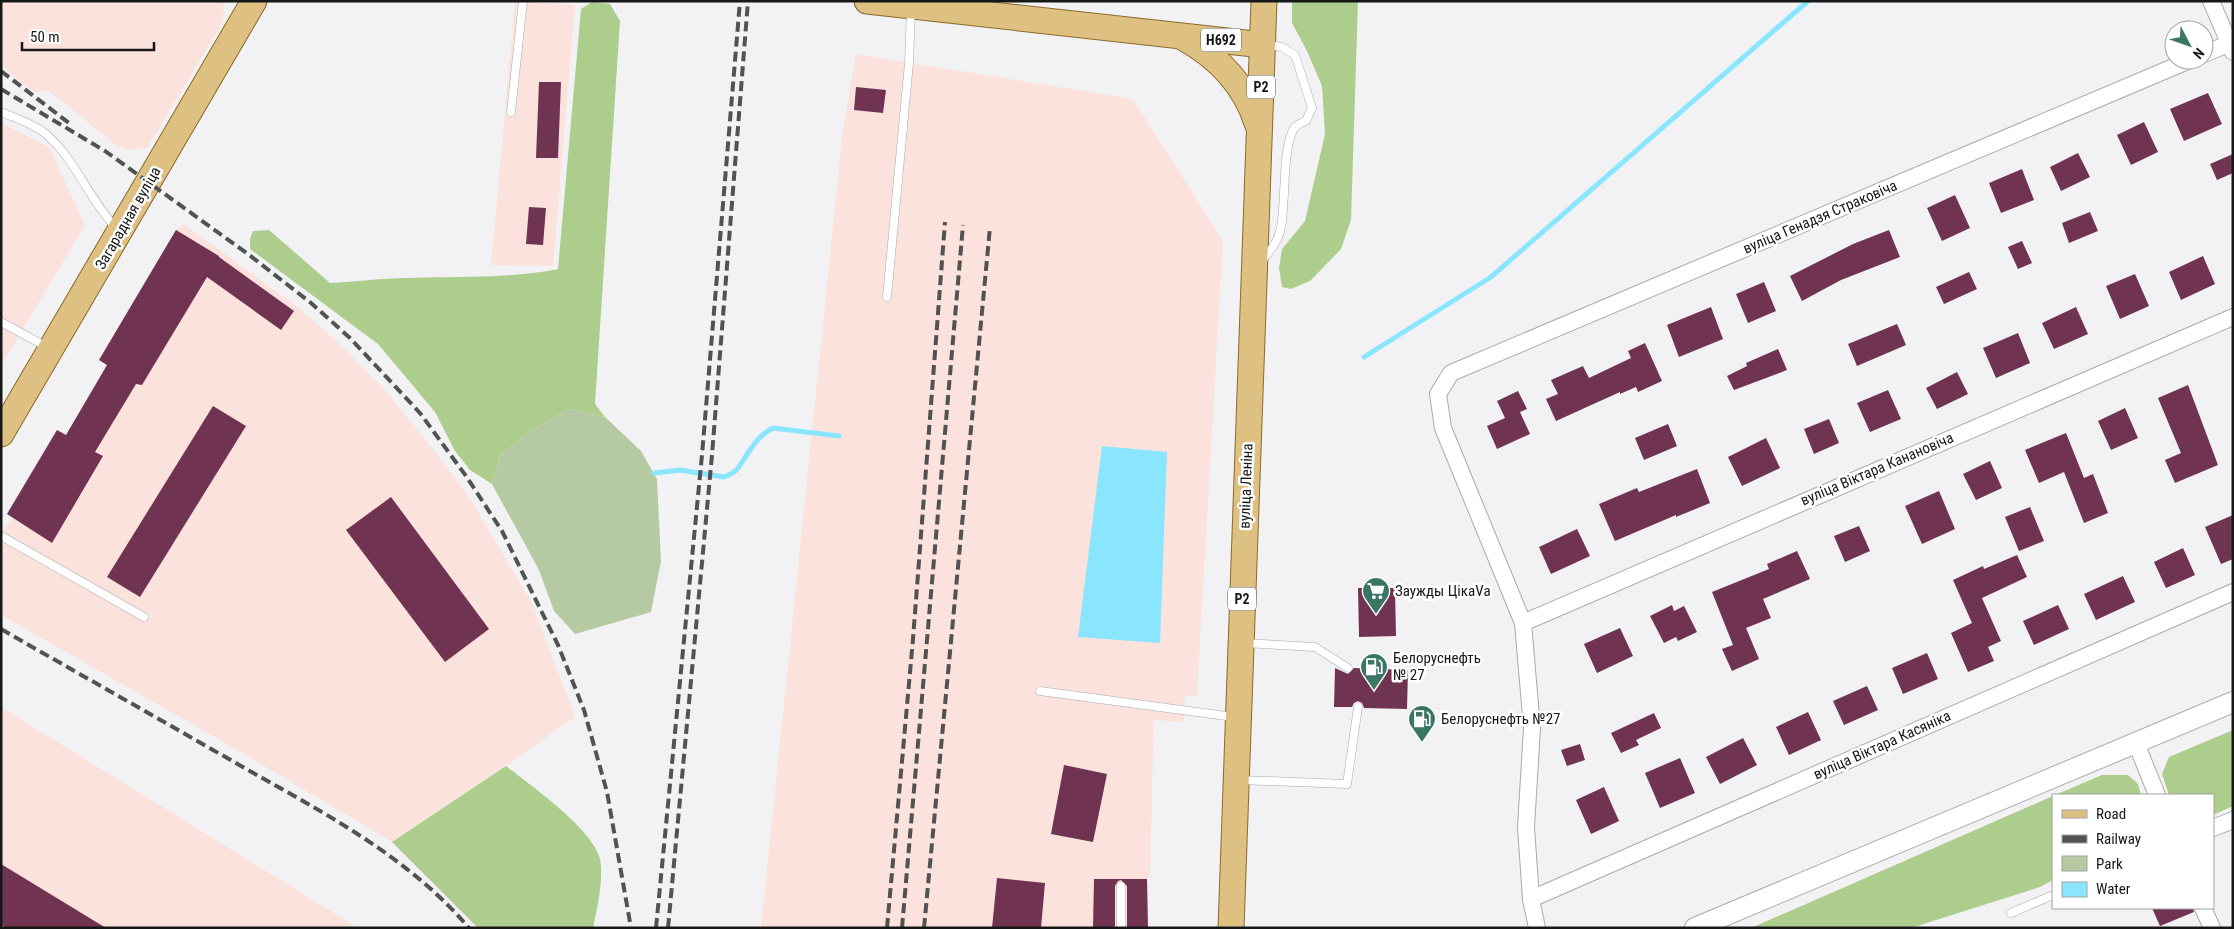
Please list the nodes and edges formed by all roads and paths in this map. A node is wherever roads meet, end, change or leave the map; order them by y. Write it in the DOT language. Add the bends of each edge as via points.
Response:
graph roads {
  1 [pos="254,1"];
  2 [pos="523,1"];
  3 [pos="867,1"];
  4 [pos="1264,1"];
  5 [pos="2211,1"];
  6 [pos="911,3"];
  7 [pos="1180,35"];
  8 [pos="1263,45"];
  9 [pos="2232,46"];
  10 [pos="2214,51"];
  11 [pos="2166,70"];
  12 [pos="1,112"];
  13 [pos="511,112"];
  14 [pos="1260,130"];
  15 [pos="120,232"];
  16 [pos="1255,270"];
  17 [pos="887,297"];
  18 [pos="2233,317"];
  19 [pos="1,322"];
  20 [pos="51,349"];
  21 [pos="6,418"];
  22 [pos="1,536"];
  23 [pos="2233,592"];
  24 [pos="144,617"];
  25 [pos="1523,622"];
  26 [pos="1240,643"];
  27 [pos="1348,668"];
  28 [pos="1040,691"];
  29 [pos="2233,702"];
  30 [pos="1358,707"];
  31 [pos="1238,717"];
  32 [pos="2136,743"];
  33 [pos="1236,780"];
  34 [pos="2157,794"];
  35 [pos="2233,820"];
  36 [pos="2214,828"];
  37 [pos="1121,886"];
  38 [pos="2052,895"];
  39 [pos="1531,899"];
  40 [pos="2204,909"];
  41 [pos="2011,913"];
  42 [pos="1121,928"];
  43 [pos="1231,928"];
  44 [pos="1538,928"];
  45 [pos="1695,928"];
  46 [pos="2212,928"];
  1 -- 15 [label="main road, Загарадная вуліца"];
  2 -- 13 [label="lane"];
  3 -- 6 [label="main road, Н692"];
  4 -- 8 [label="main road, Р2"];
  5 -- 9 [label="street"];
  6 -- 7 [label="main road, Н692"];
  6 -- 17 [label="lane" via="909,63"];
  7 -- 8 [label="main road, Н692"];
  7 -- 14 [label="main road" via="1196,44 1226,70 1249,100"];
  8 -- 14 [label="main road, вуліца Леніна / Р2"];
  8 -- 16 [label="lane" via="1282,47 1295,55 1312,108 1306,121 1298,124 1290,139 1281,228 1275,244"];
  9 -- 10 [label="street"];
  11 -- 25 [label="street, вуліца Генадзя Страковіча" via="1451,373 1438,394 1443,428"];
  12 -- 15 [label="lane" via="44,132 64,151 102,213"];
  14 -- 16 [label="main road, вуліца Леніна / Р2"];
  15 -- 20 [label="main road, Загарадная вуліца"];
  16 -- 26 [label="main road, вуліца Леніна / Р2"];
  18 -- 25 [label="street, вуліца Віктара Канановіча"];
  19 -- 20 [label="lane"];
  20 -- 21 [label="main road, Загарадная вуліца"];
  22 -- 24 [label="lane"];
  23 -- 39 [label="street, вуліца Віктара Касяніка"];
  25 -- 39 [label="street" via="1532,728 1526,826"];
  26 -- 27 [label="lane" via="1315,647"];
  26 -- 31 [label="main road, вуліца Леніна / Р2"];
  28 -- 31 [label="lane"];
  29 -- 32 [label="street"];
  30 -- 33 [label="lane" via="1347,784"];
  31 -- 33 [label="main road, вуліца Леніна / Р2"];
  32 -- 34 [label="street"];
  32 -- 45 [label="street"];
  33 -- 43 [label="main road, вуліца Леніна / Р2"];
  35 -- 36 [label="street"];
  37 -- 42 [label="lane"];
  38 -- 41 [label="lane"];
  39 -- 44 [label="street"];
  40 -- 46 [label="street"];
}
